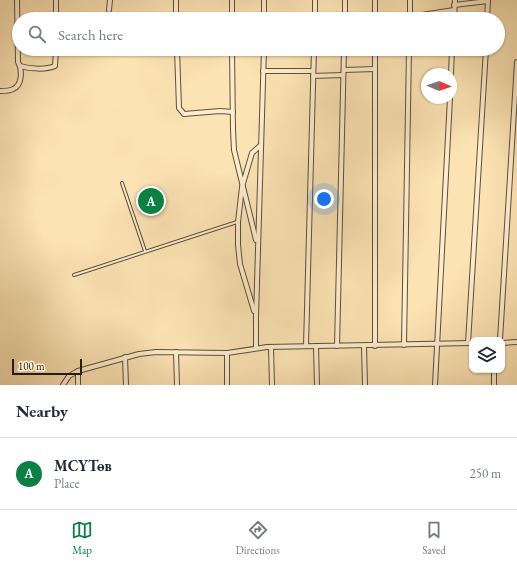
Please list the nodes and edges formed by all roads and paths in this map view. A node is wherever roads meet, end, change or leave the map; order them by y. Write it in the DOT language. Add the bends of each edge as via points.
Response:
graph roads {
  1 [pos="17,0"];
  2 [pos="56,0"];
  3 [pos="110,0"];
  4 [pos="176,0"];
  5 [pos="232,0"];
  6 [pos="264,0"];
  7 [pos="315,0"];
  8 [pos="345,0"];
  9 [pos="374,0"];
  10 [pos="410,0"];
  11 [pos="455,0"];
  12 [pos="488,0"];
  13 [pos="454,8"];
  14 [pos="109,10"];
  15 [pos="17,12"];
  16 [pos="56,12"];
  17 [pos="176,12"];
  18 [pos="232,12"];
  19 [pos="264,12"];
  20 [pos="315,12"];
  21 [pos="345,12"];
  22 [pos="374,12"];
  23 [pos="410,12"];
  24 [pos="436,12"];
  25 [pos="454,12"];
  26 [pos="487,12"];
  27 [pos="18,56"];
  28 [pos="56,56"];
  29 [pos="177,56"];
  30 [pos="232,56"];
  31 [pos="264,56"];
  32 [pos="314,56"];
  33 [pos="344,56"];
  34 [pos="374,56"];
  35 [pos="409,56"];
  36 [pos="452,56"];
  37 [pos="486,56"];
  38 [pos="517,62"];
  39 [pos="20,66"];
  40 [pos="451,68"];
  41 [pos="344,70"];
  42 [pos="375,70"];
  43 [pos="263,71"];
  44 [pos="313,71"];
  45 [pos="343,75"];
  46 [pos="313,76"];
  47 [pos="0,91"];
  48 [pos="450,104"];
  49 [pos="233,112"];
  50 [pos="261,145"];
  51 [pos="122,183"];
  52 [pos="242,187"];
  53 [pos="238,222"];
  54 [pos="258,245"];
  55 [pos="145,251"];
  56 [pos="74,275"];
  57 [pos="256,317"];
  58 [pos="470,337"];
  59 [pos="500,337"];
  60 [pos="517,342"];
  61 [pos="469,343"];
  62 [pos="505,343"];
  63 [pos="404,344"];
  64 [pos="437,344"];
  65 [pos="306,346"];
  66 [pos="316,346"];
  67 [pos="338,346"];
  68 [pos="364,346"];
  69 [pos="375,346"];
  70 [pos="271,347"];
  71 [pos="256,348"];
  72 [pos="176,352"];
  73 [pos="227,353"];
  74 [pos="125,357"];
  75 [pos="78,371"];
  76 [pos="494,373"];
  77 [pos="63,385"];
  78 [pos="78,385"];
  79 [pos="126,385"];
  80 [pos="177,385"];
  81 [pos="227,385"];
  82 [pos="272,385"];
  83 [pos="316,385"];
  84 [pos="365,385"];
  85 [pos="435,385"];
  86 [pos="494,385"];
  1 -- 15 [label="street"];
  2 -- 16 [label="street"];
  3 -- 14 [label="street"];
  4 -- 17 [label="street"];
  5 -- 18 [label="street"];
  6 -- 19 [label="street"];
  7 -- 20 [label="street"];
  8 -- 21 [label="street"];
  9 -- 22 [label="street"];
  10 -- 23 [label="street"];
  11 -- 13 [label="street"];
  12 -- 13 [label="street"];
  12 -- 26 [label="street"];
  13 -- 24 [label="street"];
  13 -- 25 [label="street"];
  27 -- 39 [label="street"];
  28 -- 39 [label="street" via="55,66 51,68"];
  29 -- 49 [label="street" via="179,108 184,114"];
  30 -- 49 [label="street"];
  31 -- 43 [label="street"];
  32 -- 44 [label="street"];
  33 -- 41 [label="street"];
  34 -- 42 [label="street"];
  35 -- 63 [label="street"];
  36 -- 40 [label="street"];
  37 -- 58 [label="street"];
  38 -- 59 [label="street"];
  39 -- 47 [label="street" via="18,86 13,90"];
  41 -- 42 [label="street"];
  41 -- 45 [label="street"];
  42 -- 69 [label="street"];
  43 -- 44 [label="street"];
  43 -- 50 [label="street"];
  44 -- 46 [label="street"];
  45 -- 46 [label="street"];
  45 -- 67 [label="street"];
  46 -- 65 [label="street"];
  48 -- 64 [label="street"];
  49 -- 52 [label="street" via="234,150"];
  50 -- 52 [label="street" via="252,153"];
  50 -- 54 [label="street"];
  51 -- 55 [label="lane"];
  52 -- 53 [label="street"];
  52 -- 54 [label="street"];
  53 -- 55 [label="lane"];
  53 -- 57 [label="street" via="240,264"];
  54 -- 57 [label="street"];
  55 -- 56 [label="lane"];
  57 -- 71 [label="street"];
  60 -- 62 [label="street"];
  61 -- 64 [label="street"];
  63 -- 64 [label="street"];
  63 -- 69 [label="street"];
  64 -- 85 [label="street"];
  65 -- 66 [label="street"];
  65 -- 70 [label="street"];
  66 -- 67 [label="street"];
  66 -- 83 [label="street"];
  67 -- 68 [label="street"];
  68 -- 69 [label="street"];
  68 -- 84 [label="street"];
  70 -- 71 [label="street"];
  70 -- 82 [label="street"];
  71 -- 73 [label="street"];
  72 -- 73 [label="street"];
  72 -- 74 [label="street"];
  72 -- 80 [label="street"];
  73 -- 81 [label="street"];
  74 -- 75 [label="street"];
  74 -- 79 [label="street"];
  75 -- 77 [label="street" via="69,376"];
  75 -- 78 [label="street"];
  76 -- 86 [label="street"];
}
